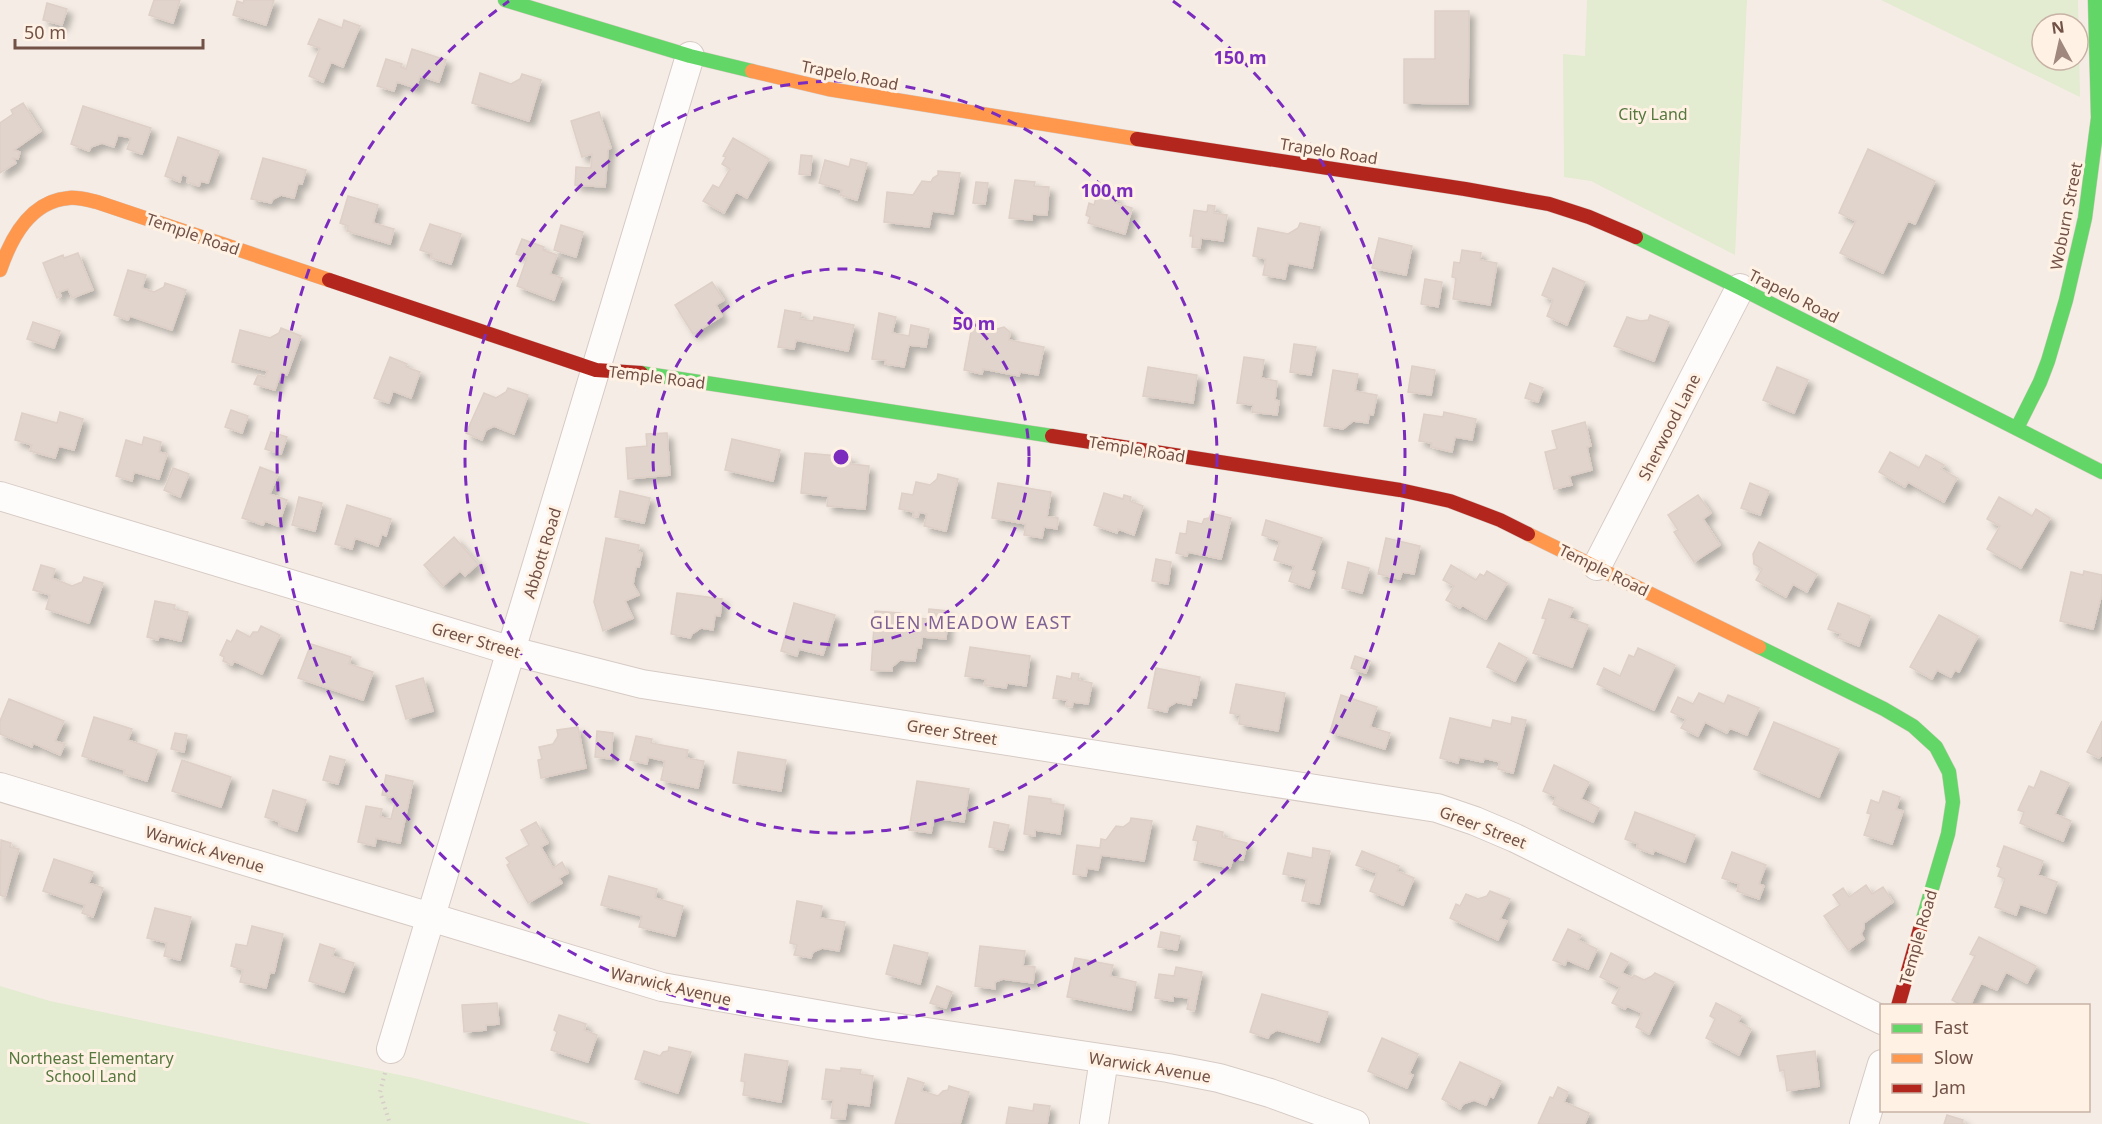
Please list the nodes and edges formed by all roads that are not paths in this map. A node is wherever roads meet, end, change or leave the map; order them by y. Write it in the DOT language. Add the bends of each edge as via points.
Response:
graph roads {
  1 [pos="505,0"];
  2 [pos="2095,0"];
  3 [pos="690,56"];
  4 [pos="0,270"];
  5 [pos="1740,288"];
  6 [pos="596,370"];
  7 [pos="2017,428"];
  8 [pos="2102,472"];
  9 [pos="0,496"];
  10 [pos="1597,566"];
  11 [pos="512,651"];
  12 [pos="0,787"];
  13 [pos="432,918"];
  14 [pos="1898,1004"];
  15 [pos="1880,1020"];
  16 [pos="391,1049"];
  17 [pos="1104,1059"];
  18 [pos="1880,1068"];
  19 [pos="1094,1124"];
  20 [pos="1355,1124"];
  21 [pos="1864,1124"];
  1 -- 3 [label="street, Trapelo Road"];
  2 -- 7 [label="street, Woburn Street" via="2098,118 2086,210 2050,352"];
  3 -- 5 [label="street, Trapelo Road" via="815,87 1549,204 1629,234"];
  3 -- 6 [label="street, Abbott Road"];
  4 -- 6 [label="street, Temple Road" via="7,246 22,223 40,207 66,197 97,202"];
  5 -- 7 [label="street, Trapelo Road"];
  5 -- 10 [label="street, Sherwood Lane"];
  6 -- 10 [label="street, Temple Road" via="649,373 1400,490 1450,501 1500,520"];
  6 -- 11 [label="street, Abbott Road"];
  7 -- 8 [label="street, Trapelo Road"];
  9 -- 11 [label="street, Greer Street"];
  10 -- 14 [label="street, Temple Road" via="1884,709 1913,726 1936,747 1949,772 1953,802 1948,834"];
  11 -- 13 [label="street, Abbott Road"];
  11 -- 15 [label="street, Greer Street" via="642,684 1437,808 1515,838"];
  12 -- 13 [label="street, Warwick Avenue"];
  13 -- 16 [label="street, Abbott Road"];
  13 -- 17 [label="street, Warwick Avenue" via="662,987"];
  17 -- 19 [label="street"];
  17 -- 20 [label="street, Warwick Avenue" via="1219,1078"];
  18 -- 21 [label="street"];
}
